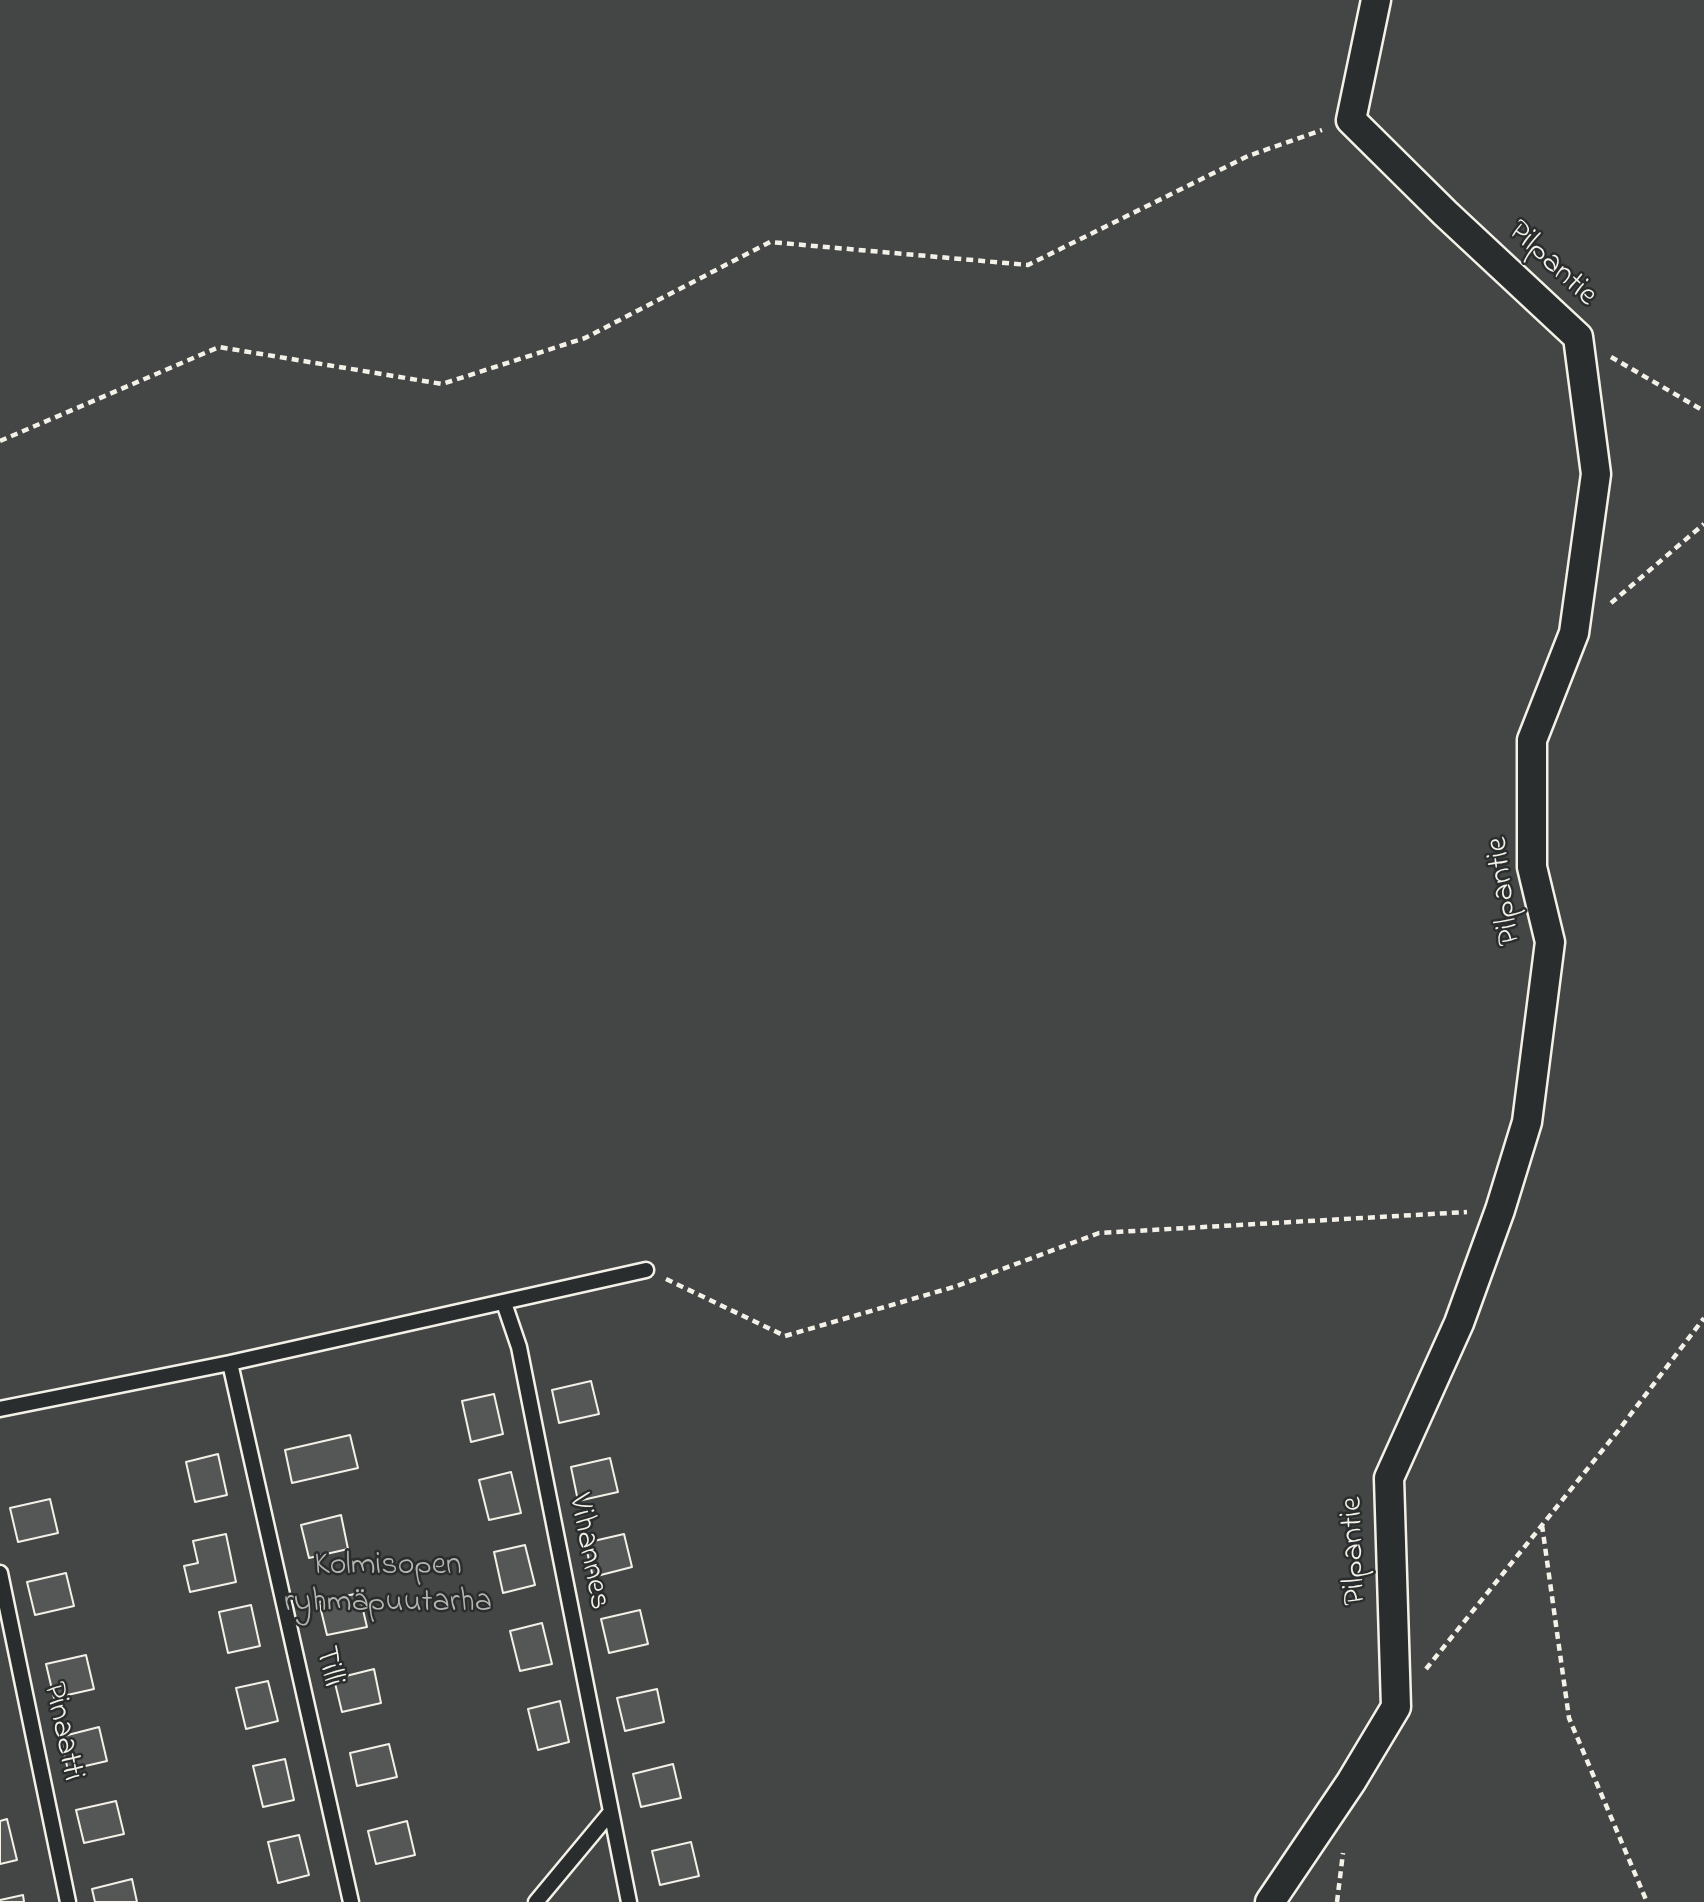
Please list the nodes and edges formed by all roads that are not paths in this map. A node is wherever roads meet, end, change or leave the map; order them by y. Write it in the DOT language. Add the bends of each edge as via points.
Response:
graph roads {
  1 [pos="1376,0"];
  2 [pos="646,1270"];
  3 [pos="504,1303"];
  4 [pos="230,1363"];
  5 [pos="0,1409"];
  6 [pos="0,1573"];
  7 [pos="610,1813"];
  8 [pos="68,1902"];
  9 [pos="351,1902"];
  10 [pos="536,1902"];
  11 [pos="629,1902"];
  12 [pos="1270,1902"];
  1 -- 12 [label="street, Pilpantie" via="1351,120 1578,337 1596,474 1574,633 1532,740 1532,867 1550,942 1527,1122 1459,1323 1388,1478 1396,1707"];
  2 -- 3 [label="lane"];
  3 -- 4 [label="lane"];
  3 -- 7 [label="lane, Vihannes" via="519,1347"];
  4 -- 5 [label="lane"];
  4 -- 9 [label="lane, Tilli"];
  6 -- 8 [label="lane, Pinaatti"];
  7 -- 10 [label="lane"];
  7 -- 11 [label="lane, Vihannes"];
}
